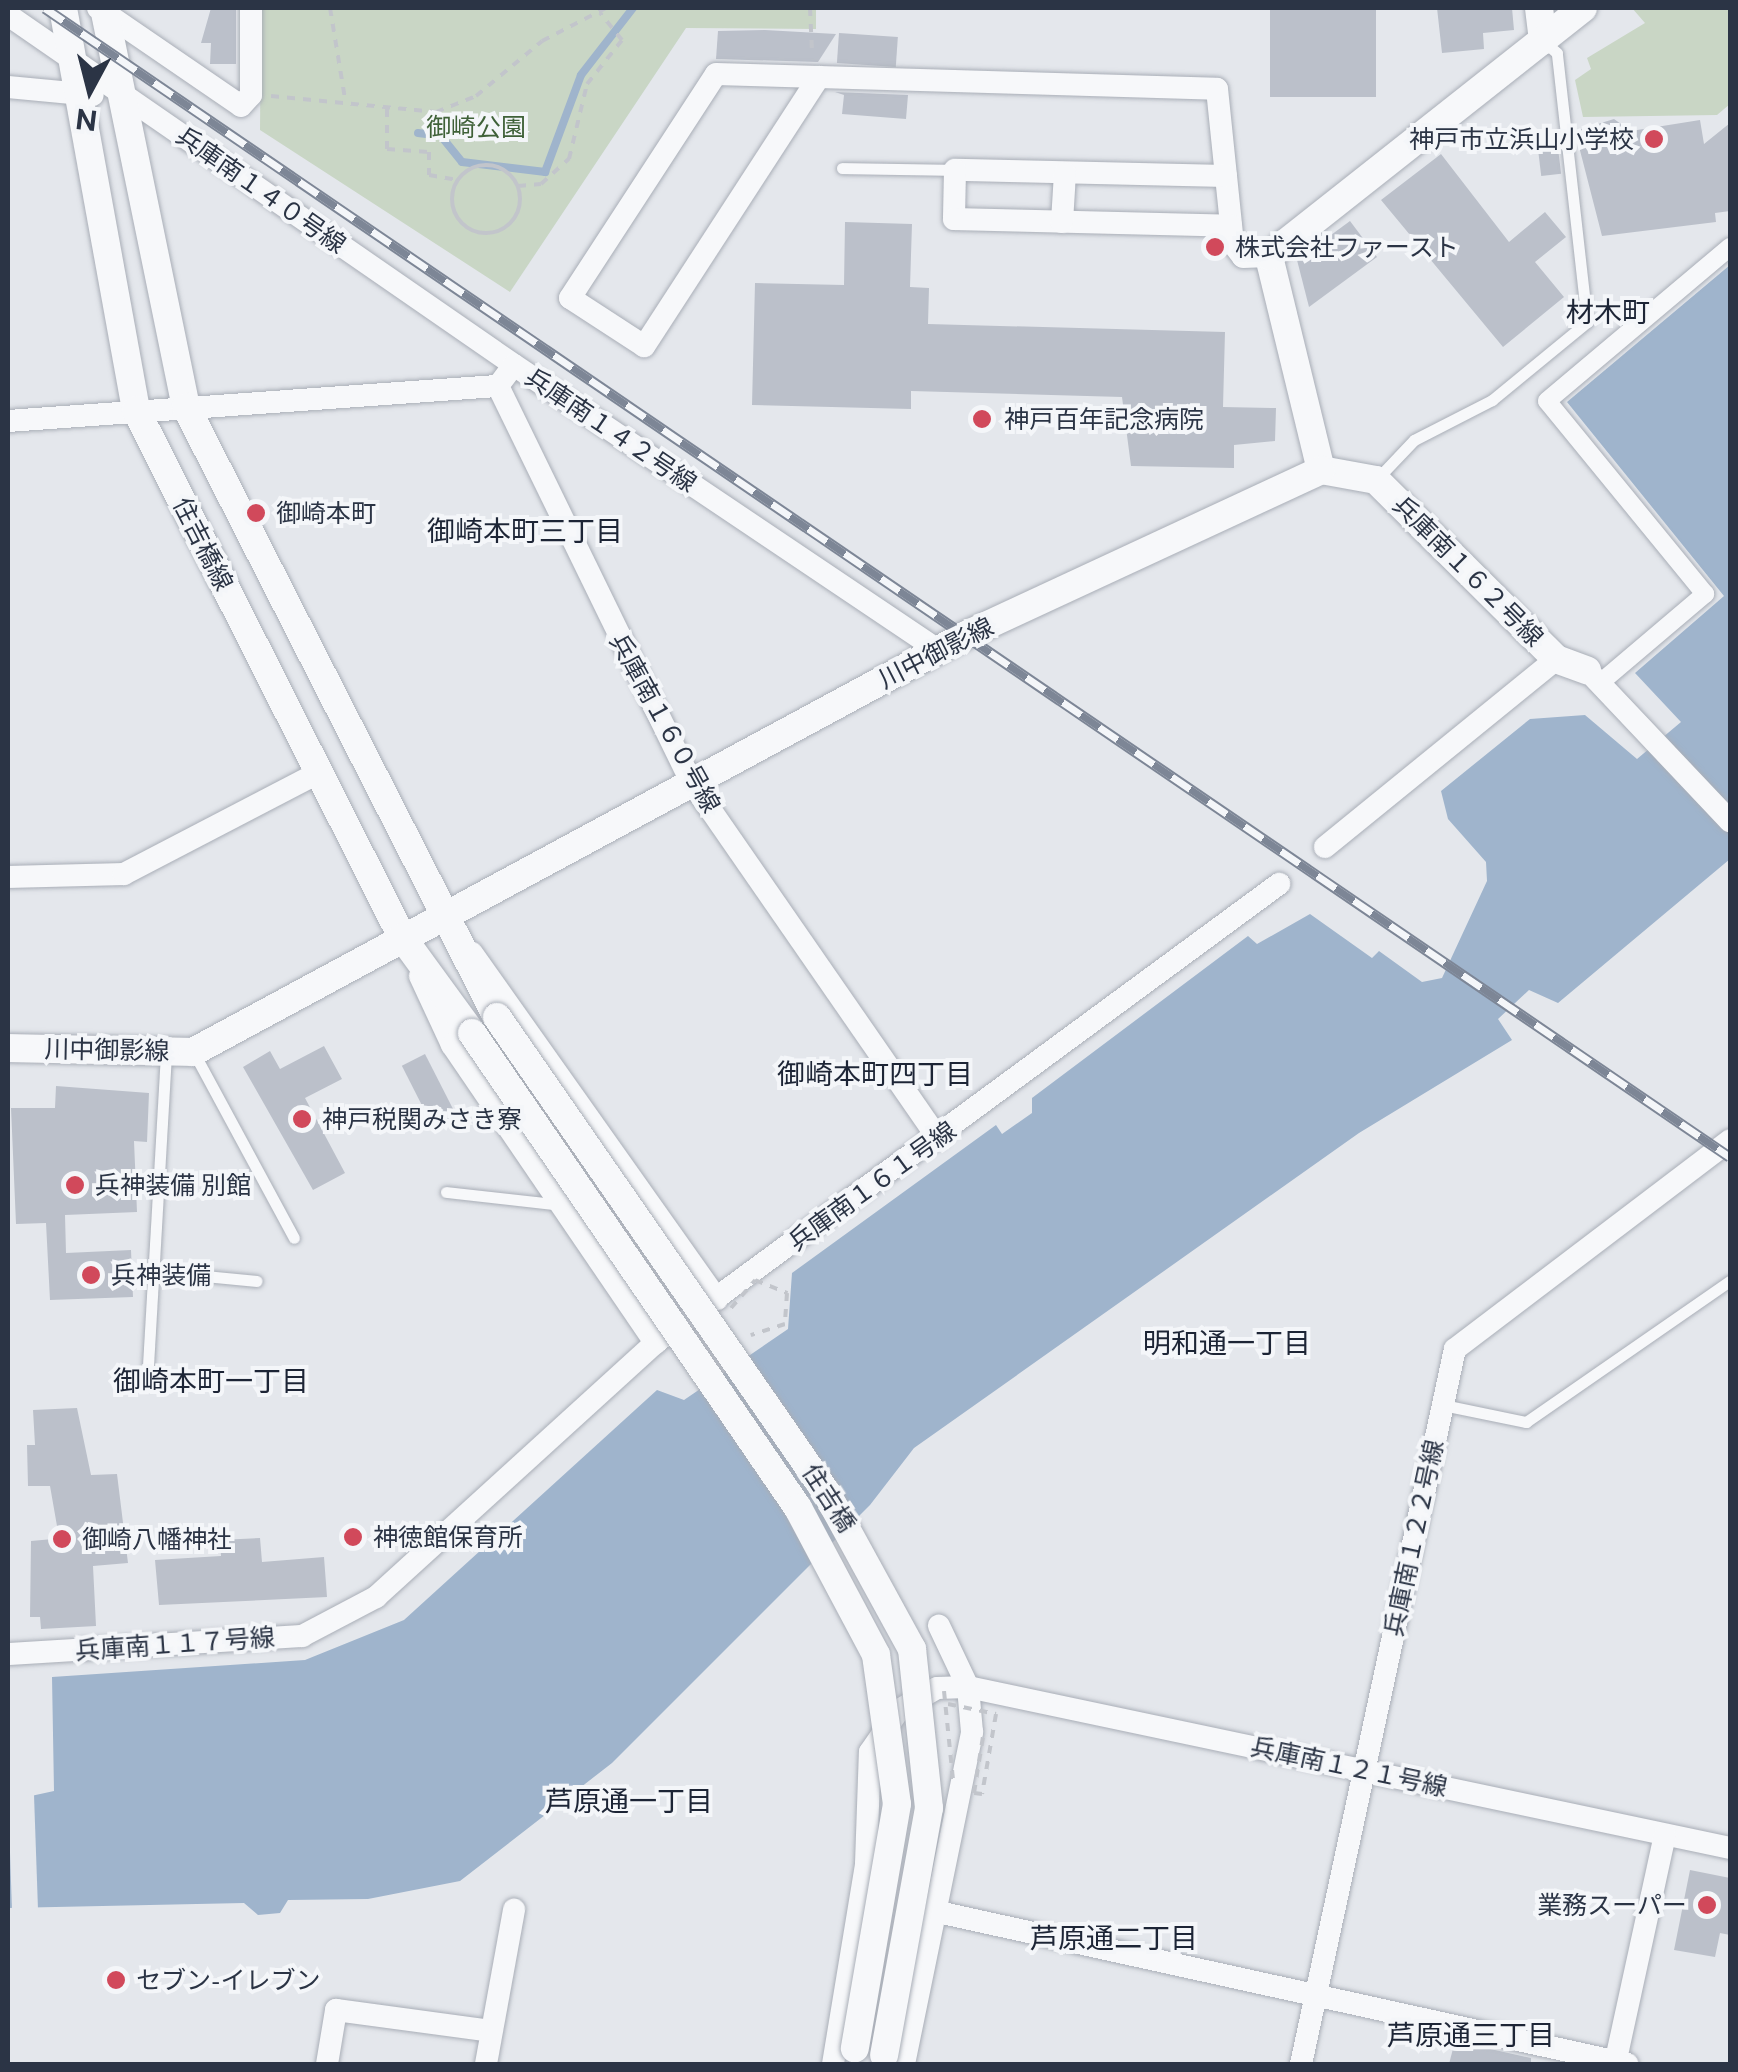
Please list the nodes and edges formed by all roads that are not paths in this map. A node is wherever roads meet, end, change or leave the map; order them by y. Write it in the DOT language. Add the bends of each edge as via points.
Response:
graph roads {
  1 [pos="63,8"];
  2 [pos="252,8"];
  3 [pos="1539,8"];
  4 [pos="1584,8"];
  5 [pos="102,10"];
  6 [pos="8,15"];
  7 [pos="1543,41"];
  8 [pos="70,59"];
  9 [pos="815,77"];
  10 [pos="8,87"];
  11 [pos="118,90"];
  12 [pos="77,98"];
  13 [pos="842,168"];
  14 [pos="955,170"];
  15 [pos="1065,173"];
  16 [pos="1226,176"];
  17 [pos="1062,222"];
  18 [pos="1232,226"];
  19 [pos="1730,247"];
  20 [pos="1269,256"];
  21 [pos="514,365"];
  22 [pos="498,386"];
  23 [pos="186,407"];
  24 [pos="136,410"];
  25 [pos="8,420"];
  26 [pos="1322,470"];
  27 [pos="1376,480"];
  28 [pos="938,650"];
  29 [pos="1556,659"];
  30 [pos="1594,676"];
  31 [pos="318,773"];
  32 [pos="692,784"];
  33 [pos="1730,822"];
  34 [pos="1326,847"];
  35 [pos="8,877"];
  36 [pos="1279,884"];
  37 [pos="440,916"];
  38 [pos="402,936"];
  39 [pos="497,1017"];
  40 [pos="472,1033"];
  41 [pos="8,1048"];
  42 [pos="180,1052"];
  43 [pos="938,1138"];
  44 [pos="1730,1140"];
  45 [pos="446,1192"];
  46 [pos="561,1205"];
  47 [pos="294,1238"];
  48 [pos="153,1270"];
  49 [pos="257,1280"];
  50 [pos="1730,1282"];
  51 [pos="717,1300"];
  52 [pos="655,1343"];
  53 [pos="146,1383"];
  54 [pos="1443,1404"];
  55 [pos="939,1626"];
  56 [pos="8,1654"];
  57 [pos="968,1686"];
  58 [pos="1364,1770"];
  59 [pos="1665,1835"];
  60 [pos="1730,1848"];
  61 [pos="514,1910"];
  62 [pos="938,1912"];
  63 [pos="1316,1995"];
  64 [pos="490,2031"];
  65 [pos="846,2059"];
  66 [pos="890,2061"];
  67 [pos="328,2064"];
  68 [pos="486,2064"];
  69 [pos="1300,2064"];
  70 [pos="1619,2064"];
  1 -- 8 [label="street, 住吉橋線"];
  2 -- 5 [label="street" via="252,95 241,106"];
  3 -- 7 [label="street"];
  4 -- 7 [label="street"];
  5 -- 11 [label="street, 住吉橋線"];
  6 -- 8 [label="street, 兵庫南１４０号線"];
  7 -- 20 [label="street"];
  7 -- 27 [label="lane" via="1557,53 1587,322 1492,400 1414,440"];
  8 -- 11 [label="street, 兵庫南１４０号線"];
  8 -- 12 [label="street, 住吉橋線"];
  9 -- 9 [label="street" via="716,74 570,298 644,346"];
  9 -- 16 [label="street" via="1216,89"];
  10 -- 12 [label="street"];
  11 -- 12 [label="street"];
  11 -- 21 [label="street, 兵庫南１４０号線"];
  11 -- 23 [label="street, 住吉橋線"];
  12 -- 24 [label="street, 住吉橋線"];
  13 -- 14 [label="lane"];
  14 -- 15 [label="street"];
  14 -- 17 [label="street" via="954,220"];
  15 -- 16 [label="street"];
  15 -- 17 [label="street"];
  16 -- 18 [label="street"];
  17 -- 18 [label="street"];
  18 -- 20 [label="street" via="1243,257"];
  19 -- 30 [label="street" via="1546,401 1705,594"];
  20 -- 26 [label="street"];
  21 -- 22 [label="street, 兵庫南１４２号線"];
  21 -- 28 [label="street, 兵庫南１４２号線"];
  22 -- 23 [label="street, 兵庫南１４２号線"];
  22 -- 32 [label="street, 兵庫南１６０号線"];
  23 -- 24 [label="street, 兵庫南１４２号線"];
  23 -- 37 [label="street, 住吉橋線"];
  24 -- 25 [label="street, 兵庫南１４２号線"];
  24 -- 31 [label="street, 住吉橋線"];
  26 -- 27 [label="street, 兵庫南１６２号線"];
  26 -- 28 [label="street, 川中御影線"];
  27 -- 29 [label="street, 兵庫南１６２号線"];
  28 -- 32 [label="street, 川中御影線"];
  29 -- 30 [label="street, 兵庫南１６２号線"];
  29 -- 34 [label="street"];
  30 -- 33 [label="street, 兵庫南１６２号線"];
  31 -- 35 [label="street" via="124,874"];
  31 -- 38 [label="street, 住吉橋線"];
  32 -- 37 [label="street, 川中御影線"];
  32 -- 43 [label="street, 兵庫南１６０号線"];
  36 -- 43 [label="street, 兵庫南１６１号線"];
  37 -- 38 [label="street, 川中御影線"];
  37 -- 39 [label="street, 住吉橋線"];
  37 -- 51 [label="street" via="516,1005"];
  38 -- 40 [label="street, 住吉橋線"];
  38 -- 42 [label="street, 川中御影線"];
  38 -- 46 [label="street" via="452,1044"];
  39 -- 66 [label="street, 住吉橋, bridge" via="826,1492 912,1649 928,1808"];
  40 -- 65 [label="street, 住吉橋, bridge" via="798,1508 876,1655 897,1804"];
  41 -- 42 [label="street, 川中御影線"];
  42 -- 47 [label="lane"];
  42 -- 48 [label="lane"];
  43 -- 51 [label="street, 兵庫南１６１号線"];
  44 -- 54 [label="street, 兵庫南１２２号線" via="1455,1349"];
  45 -- 46 [label="lane"];
  46 -- 52 [label="street"];
  48 -- 49 [label="lane"];
  48 -- 53 [label="lane"];
  50 -- 54 [label="lane" via="1526,1422"];
  51 -- 52 [label="street, 兵庫南１６１号線"];
  52 -- 56 [label="street, 兵庫南１１７号線" via="376,1598 302,1636"];
  54 -- 58 [label="street, 兵庫南１２２号線"];
  55 -- 57 [label="street"];
  57 -- 58 [label="street, 兵庫南１２１号線"];
  57 -- 62 [label="street" via="972,1732"];
  57 -- 65 [label="street" via="937,1688 899,1710 870,1752"];
  58 -- 59 [label="street, 兵庫南１２１号線"];
  58 -- 63 [label="street, 兵庫南１２２号線"];
  59 -- 60 [label="street, 兵庫南１２１号線"];
  59 -- 70 [label="street"];
  61 -- 64 [label="street"];
  62 -- 63 [label="street"];
  62 -- 66 [label="street"];
  63 -- 69 [label="street, 兵庫南１２２号線"];
  63 -- 70 [label="street"];
  64 -- 67 [label="street" via="336,2010"];
  64 -- 68 [label="street"];
}
